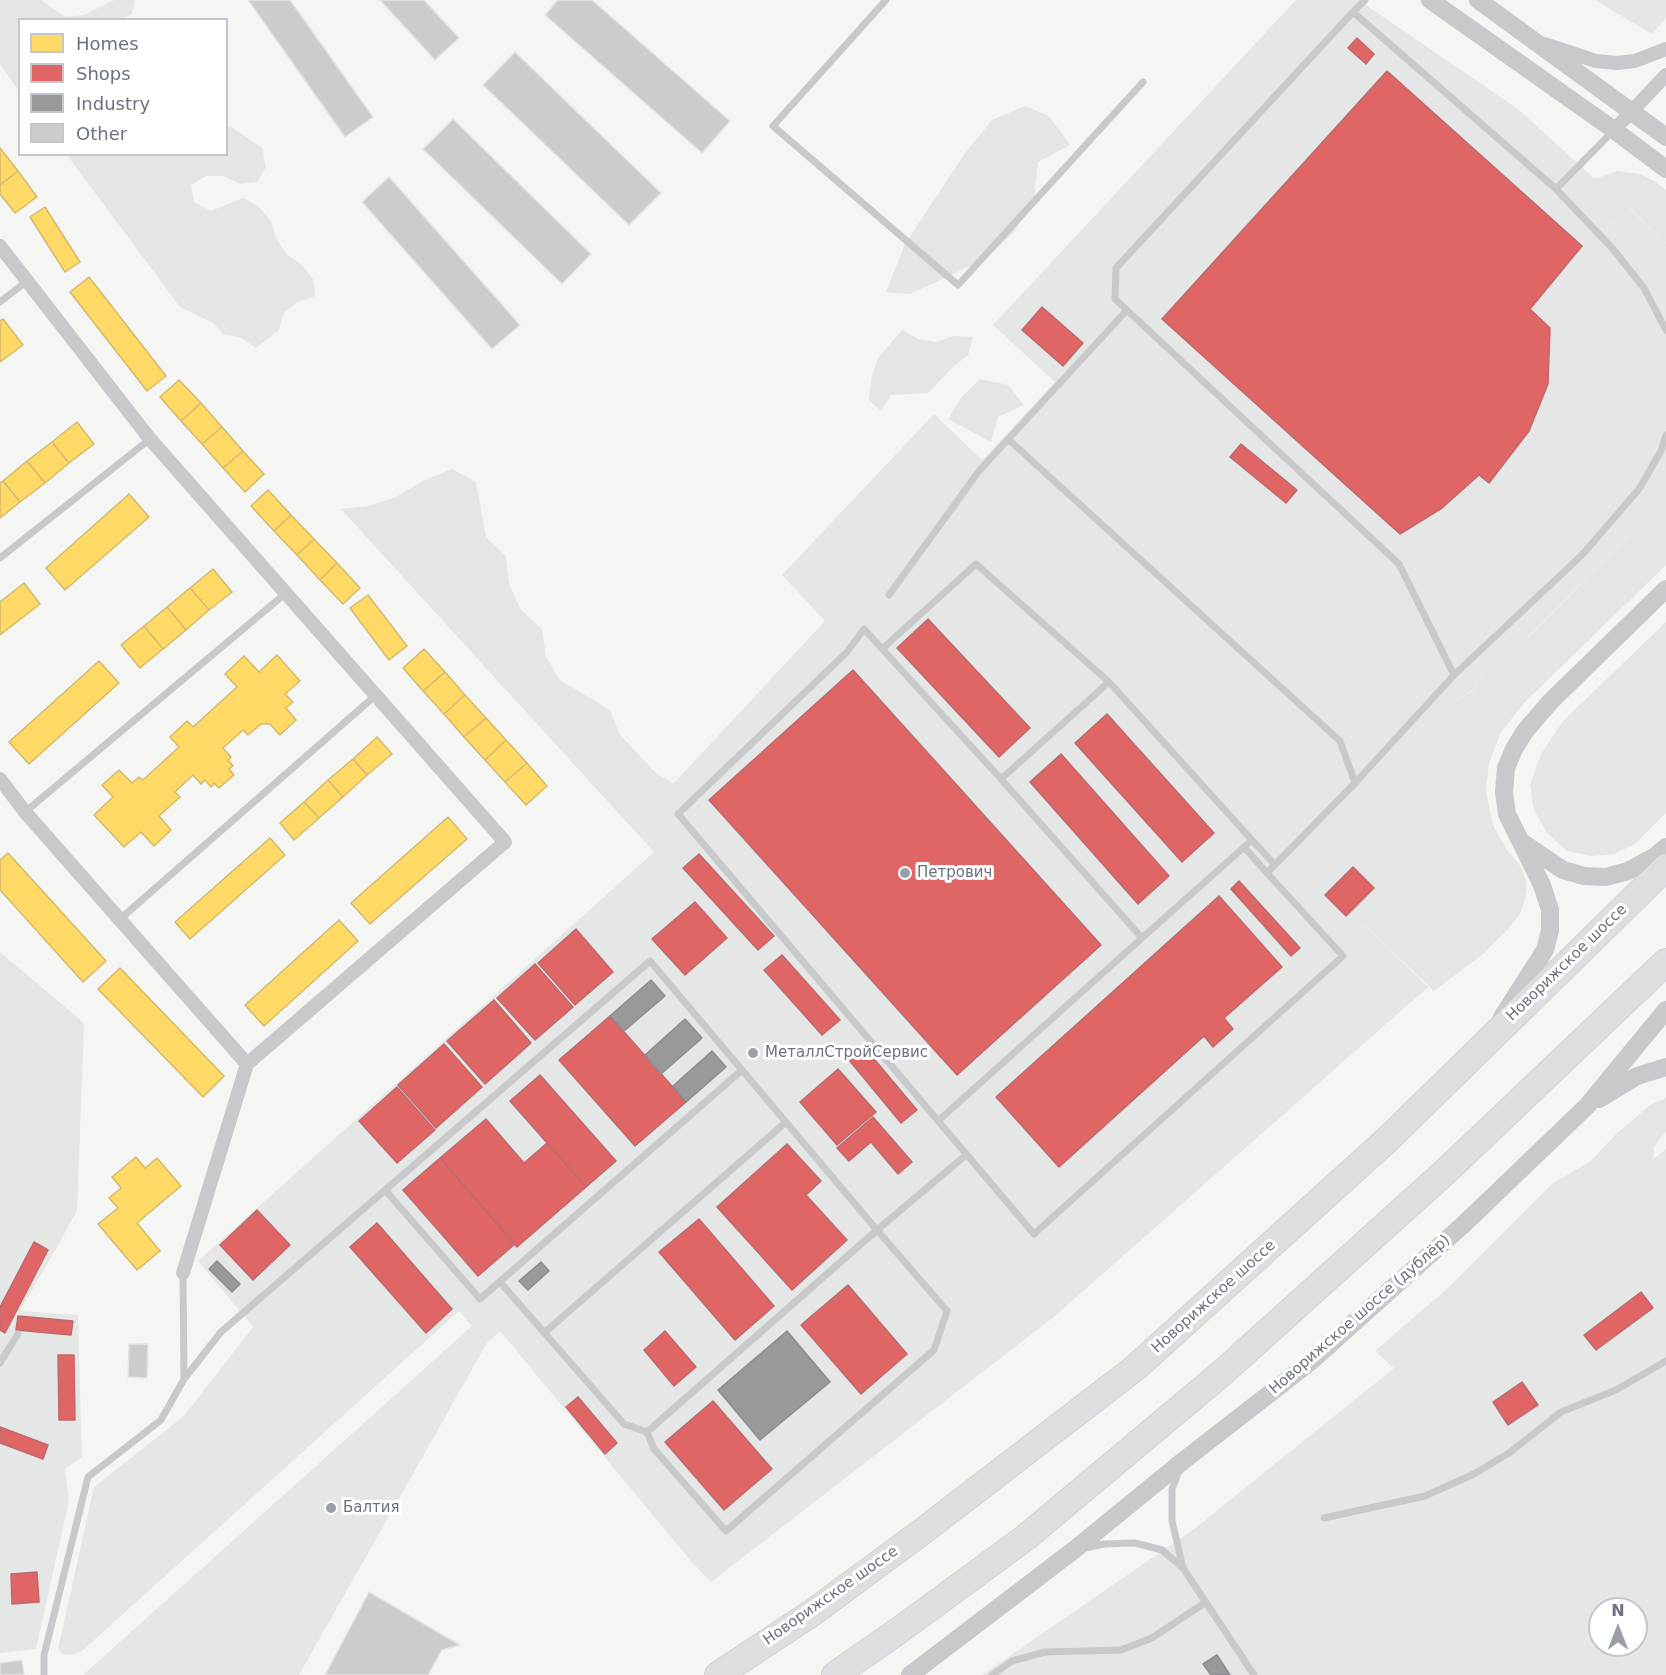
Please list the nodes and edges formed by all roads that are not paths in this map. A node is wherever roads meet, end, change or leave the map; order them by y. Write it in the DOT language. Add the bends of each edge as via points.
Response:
graph roads {
  1 [pos="886,0"];
  2 [pos="1365,0"];
  3 [pos="1430,0"];
  4 [pos="1479,0"];
  5 [pos="1353,12"];
  6 [pos="1536,42"];
  7 [pos="1666,49"];
  8 [pos="1666,75"];
  9 [pos="1143,82"];
  10 [pos="1631,111"];
  11 [pos="1614,130"];
  12 [pos="1666,137"];
  13 [pos="1666,170"];
  14 [pos="1556,189"];
  15 [pos="0,246"];
  16 [pos="27,281"];
  17 [pos="0,302"];
  18 [pos="1127,310"];
  19 [pos="1666,330"];
  20 [pos="1666,435"];
  21 [pos="150,439"];
  22 [pos="1008,439"];
  23 [pos="0,558"];
  24 [pos="1666,589"];
  25 [pos="286,593"];
  26 [pos="889,595"];
  27 [pos="882,649"];
  28 [pos="1454,675"];
  29 [pos="1109,682"];
  30 [pos="376,695"];
  31 [pos="1001,779"];
  32 [pos="0,780"];
  33 [pos="1355,783"];
  34 [pos="25,812"];
  35 [pos="1252,840"];
  36 [pos="1519,840"];
  37 [pos="1244,847"];
  38 [pos="1666,847"];
  39 [pos="1275,865"];
  40 [pos="1666,867"];
  41 [pos="1267,873"];
  42 [pos="119,920"];
  43 [pos="1142,938"];
  44 [pos="1666,962"];
  45 [pos="1666,1010"];
  46 [pos="1485,1042"];
  47 [pos="247,1064"];
  48 [pos="1666,1067"];
  49 [pos="742,1070"];
  50 [pos="1587,1106"];
  51 [pos="938,1120"];
  52 [pos="786,1122"];
  53 [pos="966,1155"];
  54 [pos="384,1190"];
  55 [pos="877,1230"];
  56 [pos="183,1273"];
  57 [pos="500,1282"];
  58 [pos="544,1333"];
  59 [pos="18,1334"];
  60 [pos="1666,1361"];
  61 [pos="0,1363"];
  62 [pos="184,1379"];
  63 [pos="648,1432"];
  64 [pos="1182,1461"];
  65 [pos="1324,1518"];
  66 [pos="1074,1550"];
  67 [pos="1183,1568"];
  68 [pos="1206,1602"];
  69 [pos="44,1675"];
  70 [pos="718,1675"];
  71 [pos="835,1675"];
  72 [pos="910,1675"];
  73 [pos="992,1675"];
  74 [pos="1254,1675"];
  1 -- 9 [label="lane" via="773,126 958,285"];
  2 -- 5 [label="lane"];
  3 -- 11 [label="street"];
  4 -- 6 [label="street"];
  5 -- 14 [label="lane"];
  5 -- 18 [label="lane" via="1116,268 1115,299"];
  6 -- 7 [label="street" via="1596,61 1617,63 1635,62"];
  6 -- 10 [label="street"];
  8 -- 10 [label="street"];
  10 -- 11 [label="street"];
  10 -- 12 [label="street"];
  11 -- 13 [label="street"];
  11 -- 14 [label="lane"];
  14 -- 19 [label="lane" via="1644,288"];
  15 -- 16 [label="street"];
  16 -- 17 [label="lane"];
  16 -- 21 [label="street"];
  18 -- 22 [label="lane"];
  18 -- 28 [label="lane" via="1399,564"];
  20 -- 28 [label="lane" via="1639,489 1582,555"];
  21 -- 23 [label="lane"];
  21 -- 25 [label="street"];
  22 -- 26 [label="lane" via="979,471"];
  22 -- 33 [label="lane" via="1340,741"];
  24 -- 36 [label="street" via="1551,701 1514,749 1506,768 1504,792 1507,814"];
  25 -- 30 [label="street"];
  25 -- 34 [label="lane"];
  27 -- 29 [label="lane" via="976,564"];
  27 -- 31 [label="lane"];
  27 -- 51 [label="lane" via="864,629 847,652 678,814"];
  28 -- 33 [label="lane"];
  29 -- 31 [label="lane"];
  29 -- 35 [label="lane"];
  30 -- 42 [label="lane"];
  30 -- 47 [label="street" via="505,842"];
  31 -- 43 [label="lane"];
  32 -- 34 [label="street"];
  33 -- 39 [label="lane"];
  34 -- 42 [label="street"];
  35 -- 37 [label="lane"];
  35 -- 39 [label="lane"];
  36 -- 38 [label="street" via="1563,870 1606,878 1628,871"];
  36 -- 46 [label="street" via="1542,885 1550,910 1550,930 1545,950"];
  37 -- 41 [label="lane"];
  37 -- 43 [label="lane"];
  39 -- 41 [label="lane"];
  40 -- 46 [label="highway, Новорижское шоссе"];
  41 -- 53 [label="lane" via="1343,956 1034,1234"];
  42 -- 47 [label="street"];
  43 -- 51 [label="lane"];
  44 -- 71 [label="highway" via="1446,1172 1222,1373 1025,1538"];
  45 -- 50 [label="street, Новорижское шоссе (дублёр)"];
  46 -- 70 [label="highway, Новорижское шоссе" via="1389,1138 1135,1368 969,1497"];
  47 -- 56 [label="street"];
  48 -- 50 [label="street" via="1637,1076"];
  49 -- 52 [label="lane"];
  49 -- 54 [label="lane" via="650,961"];
  49 -- 57 [label="lane"];
  50 -- 64 [label="street, Новорижское шоссе (дублёр)" via="1464,1224 1309,1363"];
  51 -- 53 [label="lane"];
  52 -- 55 [label="lane"];
  52 -- 58 [label="lane"];
  53 -- 55 [label="lane"];
  54 -- 57 [label="lane" via="480,1299"];
  54 -- 62 [label="lane" via="220,1332"];
  55 -- 63 [label="lane"];
  55 -- 63 [label="lane" via="947,1311 934,1350 726,1531 654,1449"];
  56 -- 62 [label="lane"];
  57 -- 58 [label="lane"];
  58 -- 63 [label="lane" via="624,1424"];
  59 -- 61 [label="lane"];
  60 -- 65 [label="lane" via="1616,1390 1561,1412 1509,1453 1474,1474 1425,1496"];
  62 -- 69 [label="lane" via="161,1420 88,1477 44,1654"];
  64 -- 66 [label="street, Новорижское шоссе (дублёр)"];
  64 -- 67 [label="lane" via="1172,1489 1172,1521"];
  66 -- 67 [label="lane" via="1104,1544 1135,1544 1162,1550"];
  66 -- 72 [label="street, Новорижское шоссе (дублёр)"];
  67 -- 68 [label="lane"];
  68 -- 73 [label="lane" via="1152,1638 1121,1650 1045,1652 1012,1661"];
  68 -- 74 [label="lane"];
}
